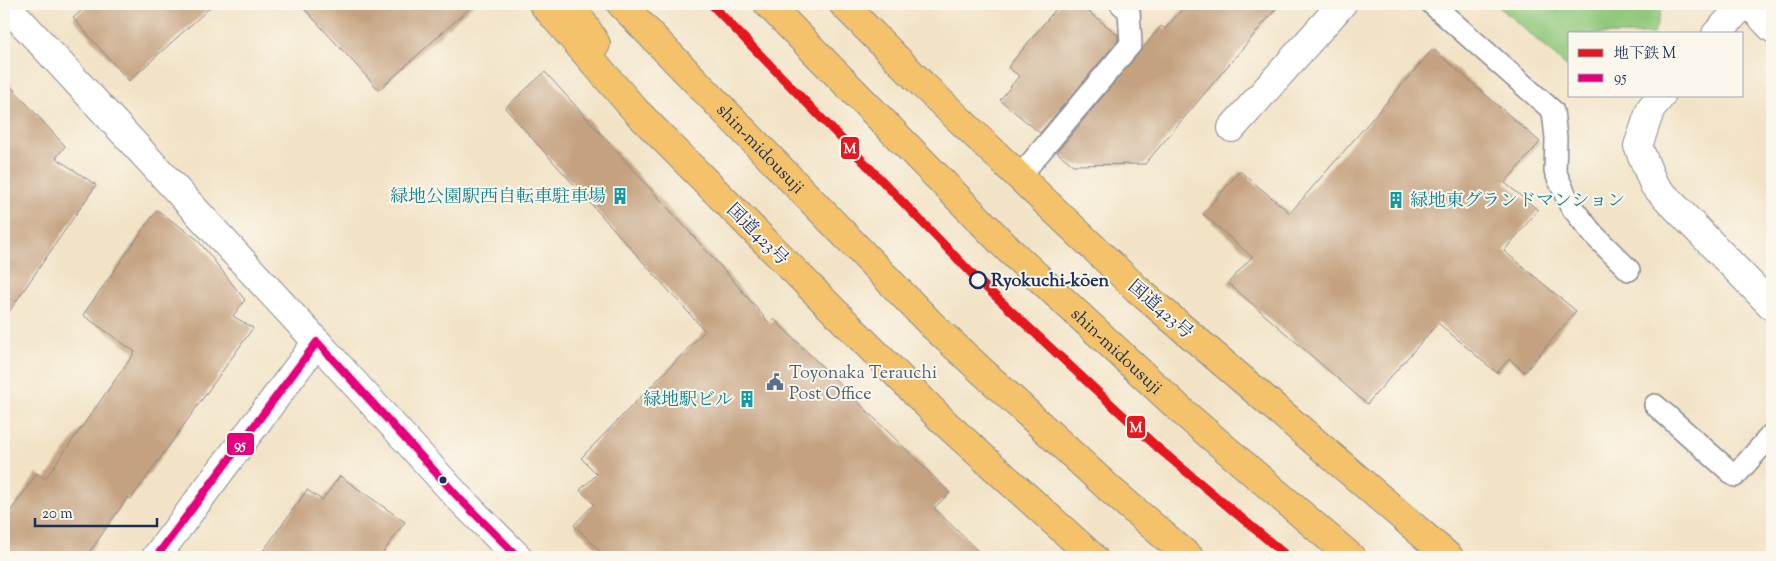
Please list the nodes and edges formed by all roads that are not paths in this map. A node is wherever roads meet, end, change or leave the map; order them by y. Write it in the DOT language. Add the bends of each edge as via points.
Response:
graph roads {
  1 [pos="543,4"];
  2 [pos="571,4"];
  3 [pos="621,4"];
  4 [pos="768,4"];
  5 [pos="843,4"];
  6 [pos="1121,4"];
  7 [pos="1342,4"];
  8 [pos="1432,4"];
  9 [pos="1744,4"];
  10 [pos="1749,4"];
  11 [pos="5,8"];
  12 [pos="1772,28"];
  13 [pos="1718,32"];
  14 [pos="1659,98"];
  15 [pos="635,110"];
  16 [pos="1232,128"];
  17 [pos="1019,177"];
  18 [pos="1629,270"];
  19 [pos="1772,306"];
  20 [pos="317,342"];
  21 [pos="1655,405"];
  22 [pos="1772,434"];
  23 [pos="156,557"];
  24 [pos="518,557"];
  25 [pos="1093,557"];
  26 [pos="1190,557"];
  27 [pos="1351,557"];
  28 [pos="1450,557"];
  1 -- 15 [label="highway, 国道423号"];
  2 -- 15 [label="highway"];
  3 -- 26 [label="highway, shin-midousuji" via="933,326 1113,492"];
  4 -- 27 [label="highway, shin-midousuji" via="1009,250 1184,414"];
  5 -- 17 [label="highway, 国道423号"];
  6 -- 17 [label="lane" via="1129,11 1131,44"];
  7 -- 16 [label="street"];
  8 -- 18 [label="lane" via="1553,111 1555,171 1570,205"];
  9 -- 13 [label="street"];
  10 -- 12 [label="street"];
  11 -- 20 [label="street"];
  14 -- 19 [label="street" via="1651,108 1638,146 1654,185"];
  15 -- 25 [label="highway, 国道423号" via="944,422"];
  17 -- 28 [label="highway, 国道423号" via="1137,289"];
  20 -- 23 [label="street"];
  20 -- 24 [label="street"];
  21 -- 22 [label="lane" via="1735,476"];
}
